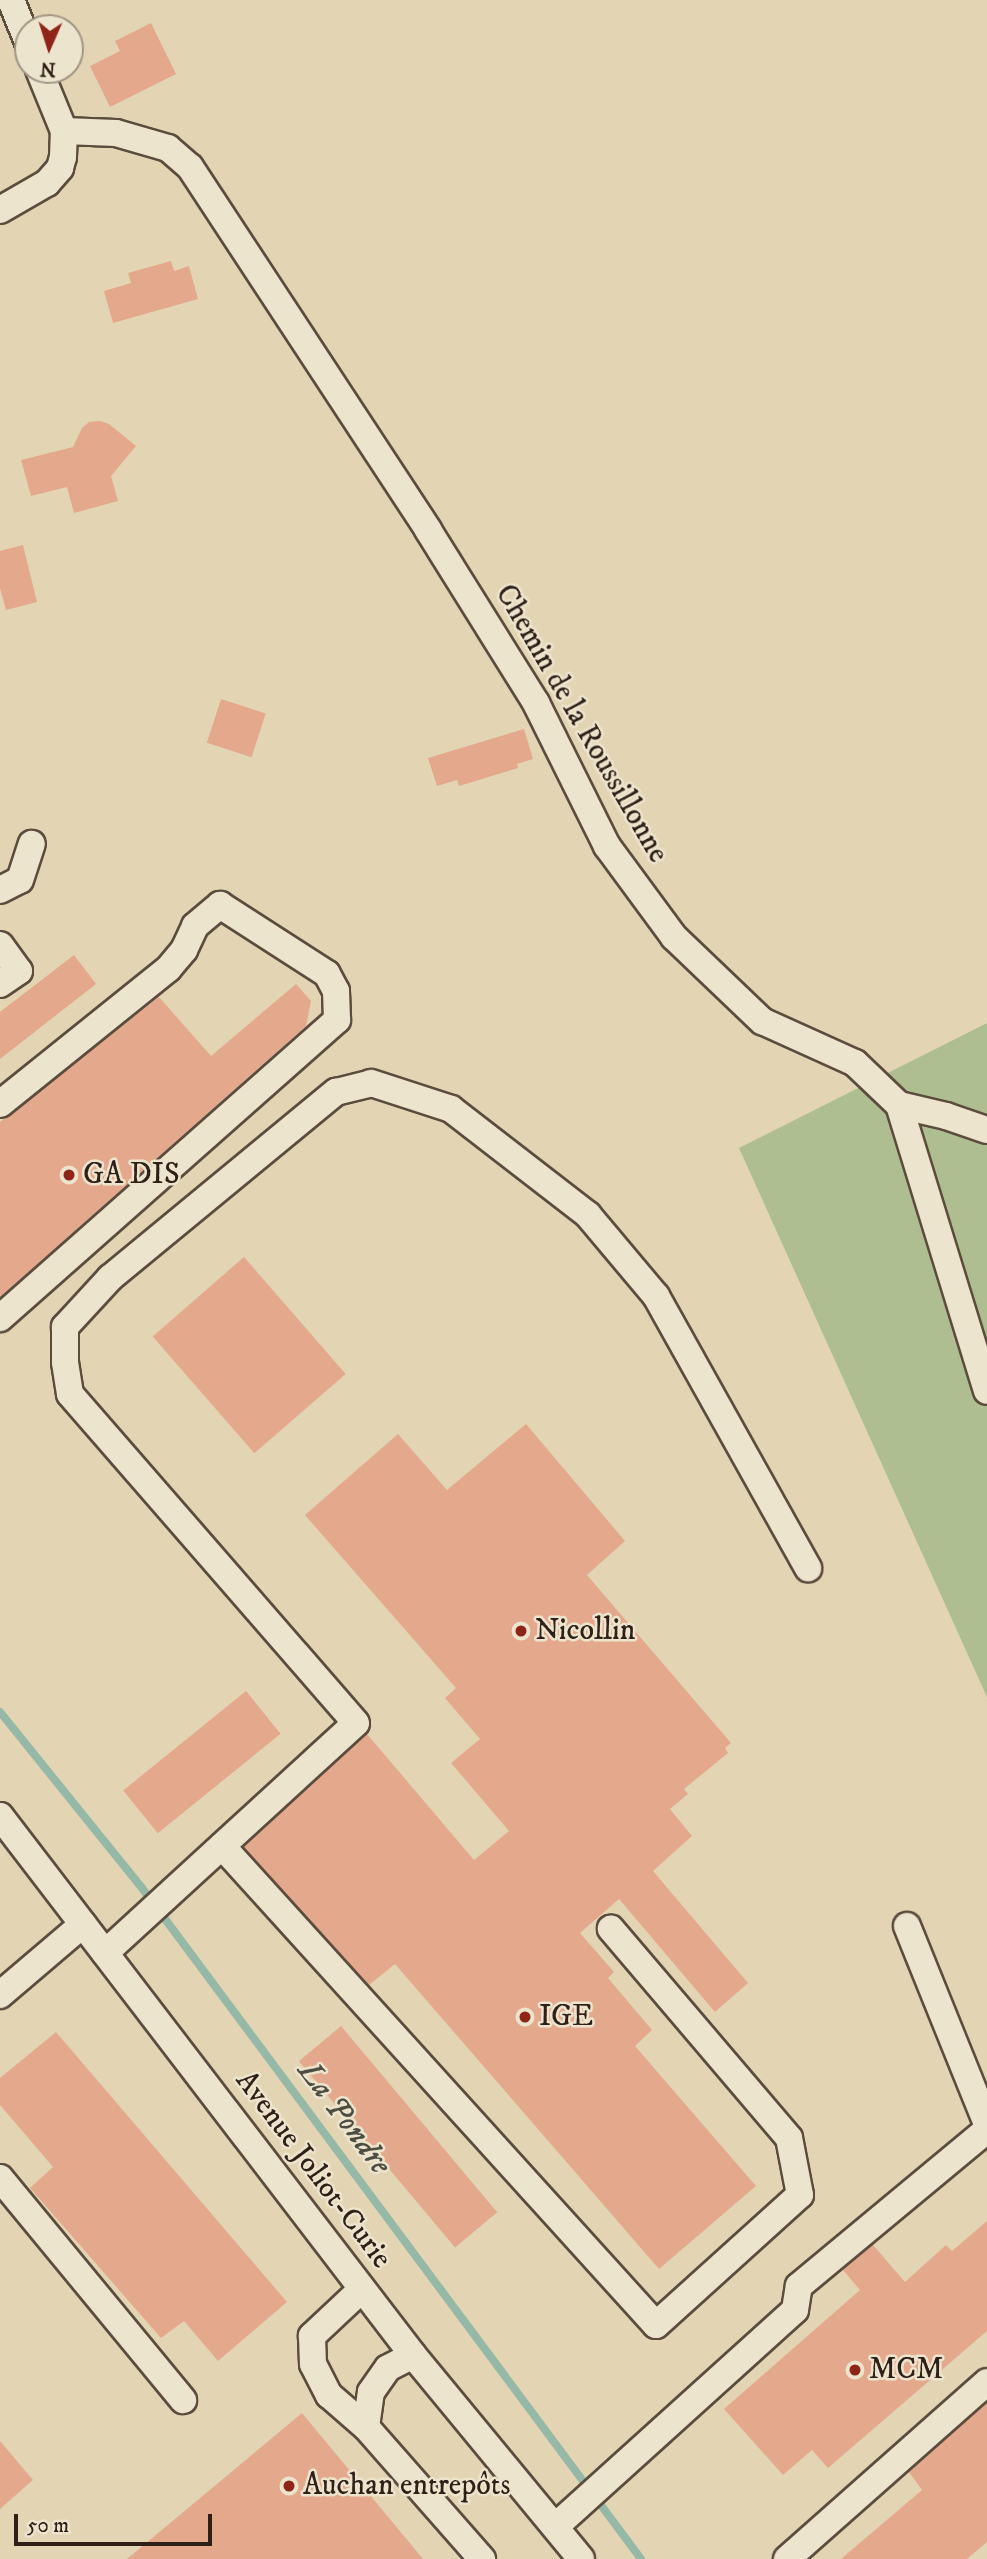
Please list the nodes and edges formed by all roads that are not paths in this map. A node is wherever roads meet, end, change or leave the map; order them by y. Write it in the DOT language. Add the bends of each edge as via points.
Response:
graph roads {
  1 [pos="45,84"];
  2 [pos="64,131"];
  3 [pos="0,210"];
  4 [pos="32,844"];
  5 [pos="0,890"];
  6 [pos="0,945"];
  7 [pos="0,984"];
  8 [pos="0,1104"];
  9 [pos="899,1105"];
  10 [pos="987,1130"];
  11 [pos="0,1318"];
  12 [pos="987,1391"];
  13 [pos="808,1568"];
  14 [pos="0,1816"];
  15 [pos="222,1846"];
  16 [pos="83,1924"];
  17 [pos="907,1926"];
  18 [pos="611,1929"];
  19 [pos="105,1953"];
  20 [pos="0,1995"];
  21 [pos="987,2127"];
  22 [pos="0,2178"];
  23 [pos="362,2289"];
  24 [pos="413,2355"];
  25 [pos="987,2382"];
  26 [pos="183,2400"];
  27 [pos="366,2427"];
  28 [pos="565,2517"];
  29 [pos="482,2559"];
  30 [pos="581,2559"];
  31 [pos="787,2559"];
  1 -- 2 [label="street"];
  2 -- 3 [label="street" via="60,168 36,192"];
  2 -- 9 [label="street, Chemin de la Roussillonne" via="116,133 168,148 190,167 536,703 607,846 674,937 762,1021 855,1063"];
  4 -- 5 [label="street" via="20,880"];
  6 -- 7 [label="street" via="19,971"];
  8 -- 11 [label="street" via="168,969 195,926 220,905 327,974 336,991 337,1020"];
  9 -- 10 [label="street"];
  9 -- 12 [label="street, Chemin de la Roussillonne"];
  13 -- 15 [label="street" via="656,1296 588,1214 450,1109 371,1083 336,1092 110,1278 65,1327 70,1394 356,1723"];
  14 -- 16 [label="street, Avenue Joliot-Curie"];
  15 -- 18 [label="street" via="656,2325 800,2195 789,2138"];
  15 -- 19 [label="street"];
  16 -- 19 [label="street, Avenue Joliot-Curie"];
  16 -- 20 [label="street"];
  17 -- 21 [label="street"];
  19 -- 23 [label="street, Avenue Joliot-Curie"];
  21 -- 28 [label="street" via="799,2286 794,2310"];
  22 -- 26 [label="street"];
  23 -- 24 [label="street, Avenue Joliot-Curie"];
  23 -- 27 [label="street" via="312,2336 313,2364 329,2395"];
  24 -- 27 [label="street" via="388,2368 370,2392"];
  24 -- 28 [label="street, Avenue Joliot-Curie"];
  25 -- 31 [label="street"];
  27 -- 29 [label="street"];
  28 -- 30 [label="street, Avenue Joliot-Curie"];
}
